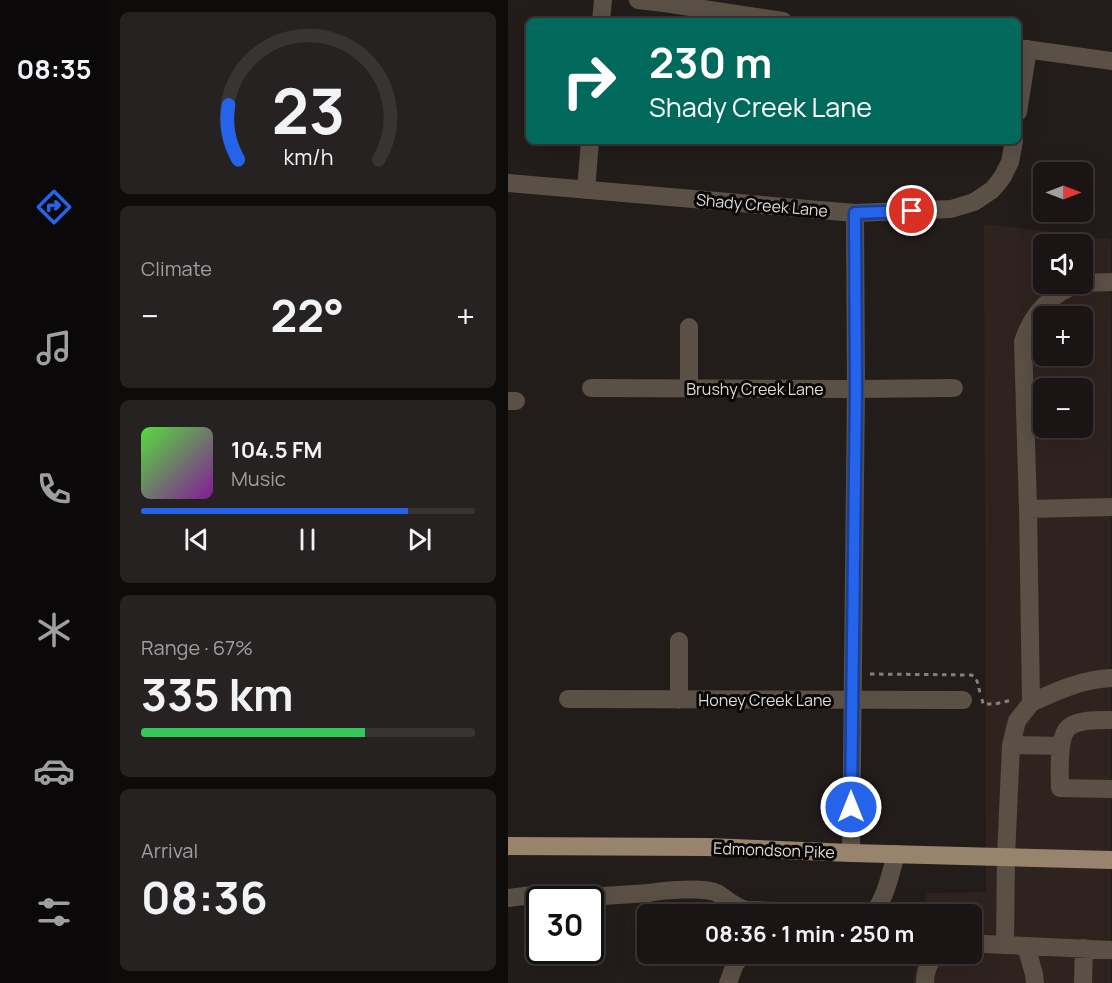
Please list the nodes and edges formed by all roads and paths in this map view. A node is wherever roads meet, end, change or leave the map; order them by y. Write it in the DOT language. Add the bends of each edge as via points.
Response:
graph roads {
  1 [pos="603,0"];
  2 [pos="638,0"];
  3 [pos="601,18"];
  4 [pos="763,18"];
  5 [pos="1023,48"];
  6 [pos="1111,62"];
  7 [pos="1021,74"];
  8 [pos="590,144"];
  9 [pos="1013,144"];
  10 [pos="508,183"];
  11 [pos="586,190"];
  12 [pos="855,213"];
  13 [pos="1111,282"];
  14 [pos="1093,283"];
  15 [pos="1059,294"];
  16 [pos="689,327"];
  17 [pos="591,388"];
  18 [pos="689,388"];
  19 [pos="954,388"];
  20 [pos="856,389"];
  21 [pos="1111,507"];
  22 [pos="1028,509"];
  23 [pos="679,641"];
  24 [pos="1111,678"];
  25 [pos="568,699"];
  26 [pos="679,700"];
  27 [pos="852,700"];
  28 [pos="963,700"];
  29 [pos="1032,703"];
  30 [pos="1111,720"];
  31 [pos="1011,745"];
  32 [pos="1061,746"];
  33 [pos="1111,789"];
  34 [pos="508,846"];
  35 [pos="851,853"];
  36 [pos="896,854"];
  37 [pos="1006,857"];
  38 [pos="1111,860"];
  39 [pos="508,898"];
  40 [pos="732,904"];
  41 [pos="880,904"];
  42 [pos="982,944"];
  43 [pos="1005,945"];
  44 [pos="1026,946"];
  45 [pos="1084,948"];
  46 [pos="1111,950"];
  47 [pos="735,964"];
  48 [pos="739,964"];
  49 [pos="929,964"];
  50 [pos="728,983"];
  51 [pos="738,983"];
  52 [pos="925,983"];
  53 [pos="1035,983"];
  54 [pos="1083,983"];
  1 -- 3 [label="street"];
  2 -- 4 [label="street"];
  5 -- 6 [label="street"];
  5 -- 7 [label="street"];
  8 -- 11 [label="street"];
  9 -- 12 [label="street, Shady Creek Lane" via="1003,176 992,190 974,202 951,209"];
  10 -- 11 [label="street, Shady Creek Lane"];
  11 -- 12 [label="street, Shady Creek Lane"];
  12 -- 20 [label="street"];
  13 -- 14 [label="street"];
  15 -- 22 [label="street" via="1040,310 1023,342"];
  16 -- 18 [label="street"];
  17 -- 18 [label="street, Brushy Creek Lane"];
  18 -- 20 [label="street, Brushy Creek Lane"];
  19 -- 20 [label="street, Brushy Creek Lane"];
  20 -- 27 [label="street"];
  21 -- 22 [label="street"];
  22 -- 29 [label="street"];
  23 -- 26 [label="street"];
  24 -- 29 [label="street" via="1054,692"];
  25 -- 26 [label="street, Honey Creek Lane"];
  26 -- 27 [label="street, Honey Creek Lane"];
  27 -- 28 [label="street, Honey Creek Lane"];
  27 -- 35 [label="street"];
  29 -- 31 [label="street" via="1017,721"];
  30 -- 32 [label="street" via="1071,726"];
  31 -- 32 [label="street"];
  31 -- 37 [label="street"];
  32 -- 33 [label="street" via="1060,788"];
  34 -- 35 [label="main road, Edmondson Pike" via="708,847"];
  35 -- 36 [label="main road, Edmondson Pike"];
  36 -- 37 [label="main road, Edmondson Pike"];
  36 -- 41 [label="street"];
  37 -- 38 [label="main road, Edmondson Pike"];
  37 -- 43 [label="street"];
  39 -- 40 [label="street" via="705,890"];
  42 -- 43 [label="street"];
  43 -- 44 [label="street"];
  44 -- 45 [label="street"];
  44 -- 53 [label="street"];
  45 -- 46 [label="street"];
  45 -- 54 [label="street"];
  47 -- 50 [label="street"];
  48 -- 51 [label="street"];
  49 -- 52 [label="street"];
}
